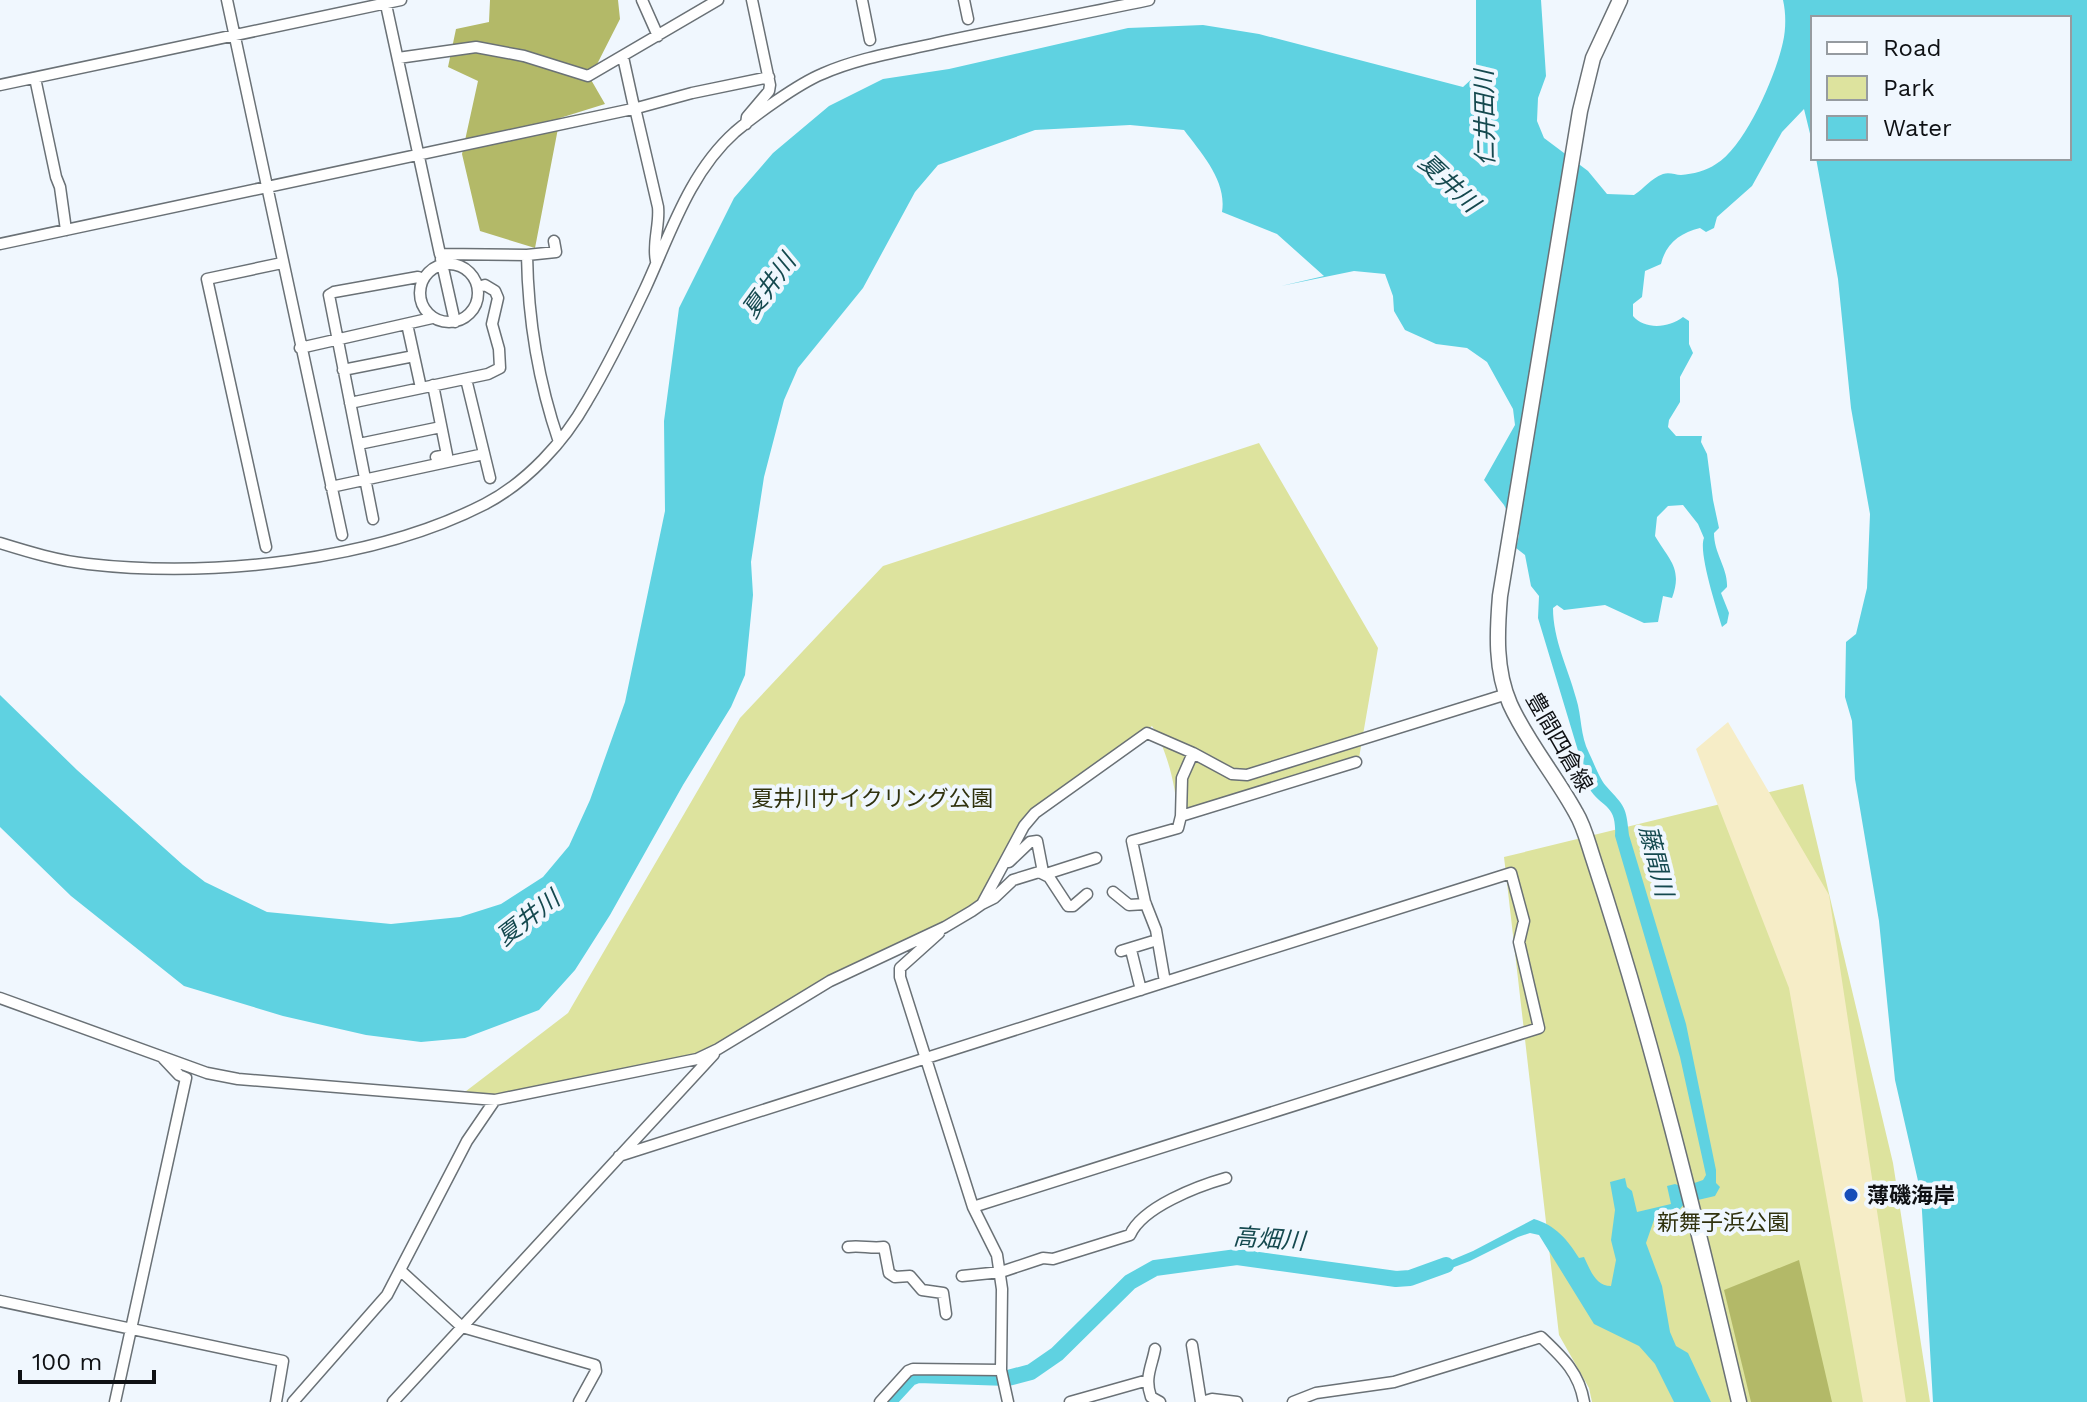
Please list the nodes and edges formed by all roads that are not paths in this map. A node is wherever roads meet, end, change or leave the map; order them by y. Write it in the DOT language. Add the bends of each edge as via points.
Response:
graph roads {
  1 [pos="227,0"];
  2 [pos="401,0"];
  3 [pos="642,0"];
  4 [pos="718,0"];
  5 [pos="752,0"];
  6 [pos="862,0"];
  7 [pos="964,0"];
  8 [pos="1149,0"];
  9 [pos="1620,0"];
  10 [pos="386,2"];
  11 [pos="704,4"];
  12 [pos="968,19"];
  13 [pos="234,36"];
  14 [pos="658,36"];
  15 [pos="870,40"];
  16 [pos="623,57"];
  17 [pos="398,58"];
  18 [pos="769,77"];
  19 [pos="35,78"];
  20 [pos="0,85"];
  21 [pos="634,108"];
  22 [pos="746,125"];
  23 [pos="419,154"];
  24 [pos="266,186"];
  25 [pos="66,230"];
  26 [pos="554,241"];
  27 [pos="0,244"];
  28 [pos="527,255"];
  29 [pos="441,259"];
  30 [pos="282,263"];
  31 [pos="656,263"];
  32 [pos="423,279"];
  33 [pos="478,287"];
  34 [pos="432,318"];
  35 [pos="455,322"];
  36 [pos="407,324"];
  37 [pos="337,340"];
  38 [pos="300,348"];
  39 [pos="414,356"];
  40 [pos="343,370"];
  41 [pos="466,379"];
  42 [pos="433,385"];
  43 [pos="421,388"];
  44 [pos="350,403"];
  45 [pos="441,427"];
  46 [pos="559,442"];
  47 [pos="359,444"];
  48 [pos="484,454"];
  49 [pos="365,476"];
  50 [pos="490,478"];
  51 [pos="331,487"];
  52 [pos="373,519"];
  53 [pos="342,535"];
  54 [pos="0,543"];
  55 [pos="266,547"];
  56 [pos="1507,694"];
  57 [pos="1193,753"];
  58 [pos="1356,762"];
  59 [pos="1181,816"];
  60 [pos="1096,858"];
  61 [pos="1007,862"];
  62 [pos="1045,873"];
  63 [pos="1113,892"];
  64 [pos="1087,894"];
  65 [pos="982,904"];
  66 [pos="1146,904"];
  67 [pos="945,927"];
  68 [pos="1157,940"];
  69 [pos="1165,982"];
  70 [pos="1141,990"];
  71 [pos="0,998"];
  72 [pos="718,1049"];
  73 [pos="162,1056"];
  74 [pos="925,1059"];
  75 [pos="495,1100"];
  76 [pos="619,1156"];
  77 [pos="1226,1178"];
  78 [pos="973,1207"];
  79 [pos="848,1247"];
  80 [pos="401,1271"];
  81 [pos="1001,1272"];
  82 [pos="962,1276"];
  83 [pos="0,1301"];
  84 [pos="946,1314"];
  85 [pos="462,1327"];
  86 [pos="131,1329"];
  87 [pos="1192,1345"];
  88 [pos="1155,1349"];
  89 [pos="1002,1376"];
  90 [pos="1148,1380"];
  91 [pos="1356,1395"];
  92 [pos="115,1402"];
  93 [pos="276,1402"];
  94 [pos="293,1402"];
  95 [pos="393,1402"];
  96 [pos="579,1402"];
  97 [pos="880,1402"];
  98 [pos="1008,1402"];
  99 [pos="1070,1402"];
  100 [pos="1160,1402"];
  101 [pos="1202,1402"];
  102 [pos="1237,1402"];
  103 [pos="1293,1402"];
  104 [pos="1584,1402"];
  105 [pos="1739,1402"];
  1 -- 13 [label="street"];
  2 -- 10 [label="street"];
  3 -- 14 [label="street"];
  4 -- 11 [label="street"];
  5 -- 18 [label="street"];
  6 -- 15 [label="street"];
  7 -- 12 [label="street"];
  8 -- 22 [label="street" via="846,65 790,92"];
  9 -- 56 [label="main road, 豊間四倉線" via="1593,58 1576,133 1505,564 1496,634"];
  10 -- 13 [label="street"];
  10 -- 17 [label="street"];
  11 -- 14 [label="street"];
  13 -- 19 [label="street"];
  13 -- 24 [label="street"];
  14 -- 16 [label="street"];
  16 -- 17 [label="street" via="588,76 476,47"];
  16 -- 21 [label="street"];
  17 -- 23 [label="street"];
  18 -- 21 [label="street"];
  18 -- 22 [label="street" via="769,91"];
  19 -- 20 [label="street"];
  19 -- 25 [label="street"];
  21 -- 23 [label="street"];
  21 -- 31 [label="street" via="658,207"];
  22 -- 31 [label="street" via="708,164 685,198"];
  23 -- 24 [label="street"];
  23 -- 29 [label="street"];
  24 -- 25 [label="street"];
  24 -- 30 [label="street"];
  25 -- 27 [label="street"];
  26 -- 28 [label="street" via="556,252"];
  28 -- 29 [label="street"];
  28 -- 46 [label="street" via="535,349"];
  29 -- 32 [label="street"];
  29 -- 33 [label="street" via="465,268"];
  29 -- 35 [label="street"];
  30 -- 38 [label="street"];
  30 -- 55 [label="street" via="207,279"];
  31 -- 46 [label="street" via="609,364"];
  32 -- 34 [label="street" via="419,296"];
  32 -- 37 [label="street" via="331,293"];
  33 -- 35 [label="street" via="476,305"];
  33 -- 41 [label="street" via="485,285 498,298 492,324 500,368"];
  34 -- 35 [label="street"];
  34 -- 36 [label="street"];
  36 -- 37 [label="street"];
  36 -- 39 [label="street"];
  37 -- 38 [label="street"];
  37 -- 40 [label="street"];
  38 -- 51 [label="street"];
  39 -- 40 [label="street"];
  39 -- 43 [label="street"];
  40 -- 44 [label="street"];
  41 -- 42 [label="street"];
  41 -- 48 [label="street"];
  42 -- 43 [label="street"];
  42 -- 45 [label="street"];
  43 -- 44 [label="street"];
  44 -- 47 [label="street"];
  45 -- 47 [label="street"];
  45 -- 49 [label="street" via="447,455"];
  46 -- 54 [label="street" via="532,470 487,502 371,545 314,558 144,568 85,564"];
  47 -- 49 [label="street"];
  48 -- 49 [label="street"];
  48 -- 50 [label="street"];
  49 -- 51 [label="street"];
  49 -- 52 [label="street"];
  51 -- 53 [label="street"];
  56 -- 57 [label="street" via="1247,775 1232,774"];
  56 -- 105 [label="main road, 豊間四倉線" via="1582,823 1644,1019"];
  57 -- 59 [label="street" via="1182,778"];
  57 -- 61 [label="street" via="1147,733 1035,813"];
  58 -- 59 [label="street"];
  59 -- 66 [label="street" via="1178,828 1132,841"];
  60 -- 62 [label="street"];
  61 -- 62 [label="street" via="1037,841"];
  61 -- 65 [label="street"];
  62 -- 64 [label="street" via="1068,906"];
  62 -- 65 [label="street" via="1013,880"];
  63 -- 66 [label="street" via="1129,905"];
  65 -- 67 [label="street"];
  66 -- 68 [label="street"];
  67 -- 72 [label="street" via="830,981"];
  67 -- 74 [label="street" via="899,972"];
  68 -- 69 [label="street"];
  68 -- 70 [label="street" via="1126,951"];
  69 -- 70 [label="street"];
  69 -- 78 [label="street" via="1511,873 1524,921 1519,942 1539,1028"];
  70 -- 74 [label="street"];
  71 -- 73 [label="street"];
  72 -- 75 [label="street" via="680,1064"];
  72 -- 76 [label="street"];
  73 -- 75 [label="street" via="238,1079"];
  73 -- 86 [label="street" via="186,1078"];
  74 -- 76 [label="street"];
  74 -- 78 [label="street"];
  75 -- 80 [label="street" via="467,1141"];
  76 -- 85 [label="street"];
  77 -- 81 [label="street" via="1164,1205 1138,1221 1130,1235"];
  78 -- 81 [label="street"];
  79 -- 84 [label="street" via="884,1247 891,1275 910,1276 922,1290 942,1288"];
  80 -- 85 [label="street"];
  80 -- 94 [label="street" via="387,1295"];
  81 -- 82 [label="street"];
  81 -- 89 [label="street"];
  83 -- 86 [label="street"];
  85 -- 95 [label="street"];
  85 -- 96 [label="street" via="595,1365"];
  86 -- 92 [label="street"];
  86 -- 93 [label="street" via="283,1361"];
  87 -- 101 [label="street"];
  88 -- 90 [label="street"];
  89 -- 97 [label="street" via="913,1369"];
  89 -- 98 [label="street"];
  90 -- 99 [label="street"];
  90 -- 100 [label="street" via="1151,1397"];
  91 -- 103 [label="street" via="1316,1393"];
  91 -- 104 [label="street" via="1541,1337 1572,1367"];
  101 -- 102 [label="street"];
}
